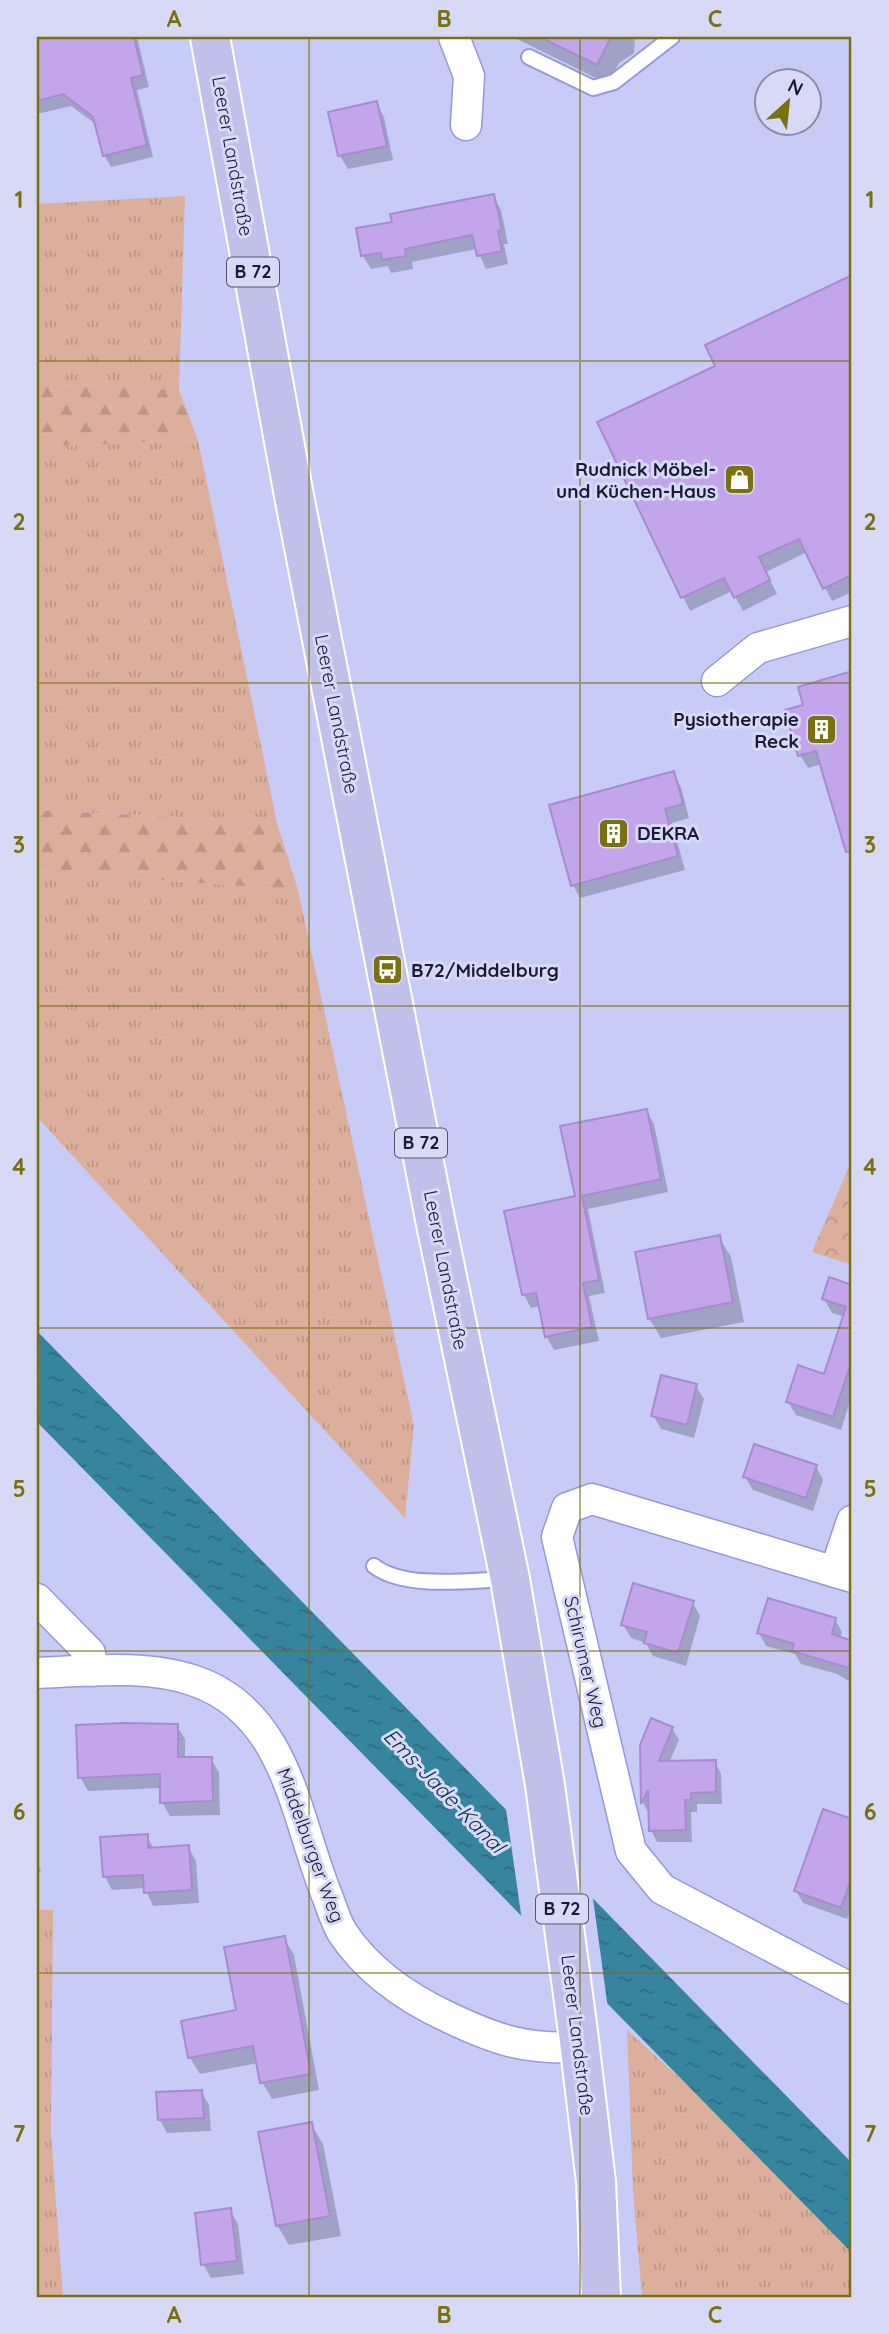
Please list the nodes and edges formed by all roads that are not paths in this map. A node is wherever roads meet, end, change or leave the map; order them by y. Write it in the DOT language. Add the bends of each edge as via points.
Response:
graph roads {
  1 [pos="454,37"];
  2 [pos="671,37"];
  3 [pos="211,39"];
  4 [pos="529,57"];
  5 [pos="466,125"];
  6 [pos="852,621"];
  7 [pos="717,681"];
  8 [pos="852,1521"];
  9 [pos="374,1566"];
  10 [pos="844,1575"];
  11 [pos="510,1579"];
  12 [pos="37,1599"];
  13 [pos="93,1671"];
  14 [pos="37,1673"];
  15 [pos="852,1989"];
  16 [pos="579,2040"];
  17 [pos="601,2297"];
  1 -- 5 [label="street" via="469,76"];
  2 -- 4 [label="lane" via="614,82 593,88"];
  3 -- 11 [label="main road, Leerer Landstraße / B 72" via="295,501"];
  6 -- 7 [label="street" via="758,648"];
  8 -- 10 [label="street"];
  9 -- 11 [label="lane" via="411,1580"];
  10 -- 15 [label="street, Schirumer Weg" via="592,1499 567,1508 557,1537 631,1851 662,1889"];
  11 -- 16 [label="main road, Leerer Landstraße / B 72" via="545,1785"];
  12 -- 13 [label="street" via="90,1653"];
  13 -- 14 [label="street, Middelburger Weg"];
  13 -- 16 [label="street, Middelburger Weg" via="150,1673 195,1681 225,1696 252,1718 276,1749 288,1776 341,1931 395,1988 445,2016 516,2045"];
  16 -- 17 [label="main road, Leerer Landstraße / B 72" via="596,2182"];
}
